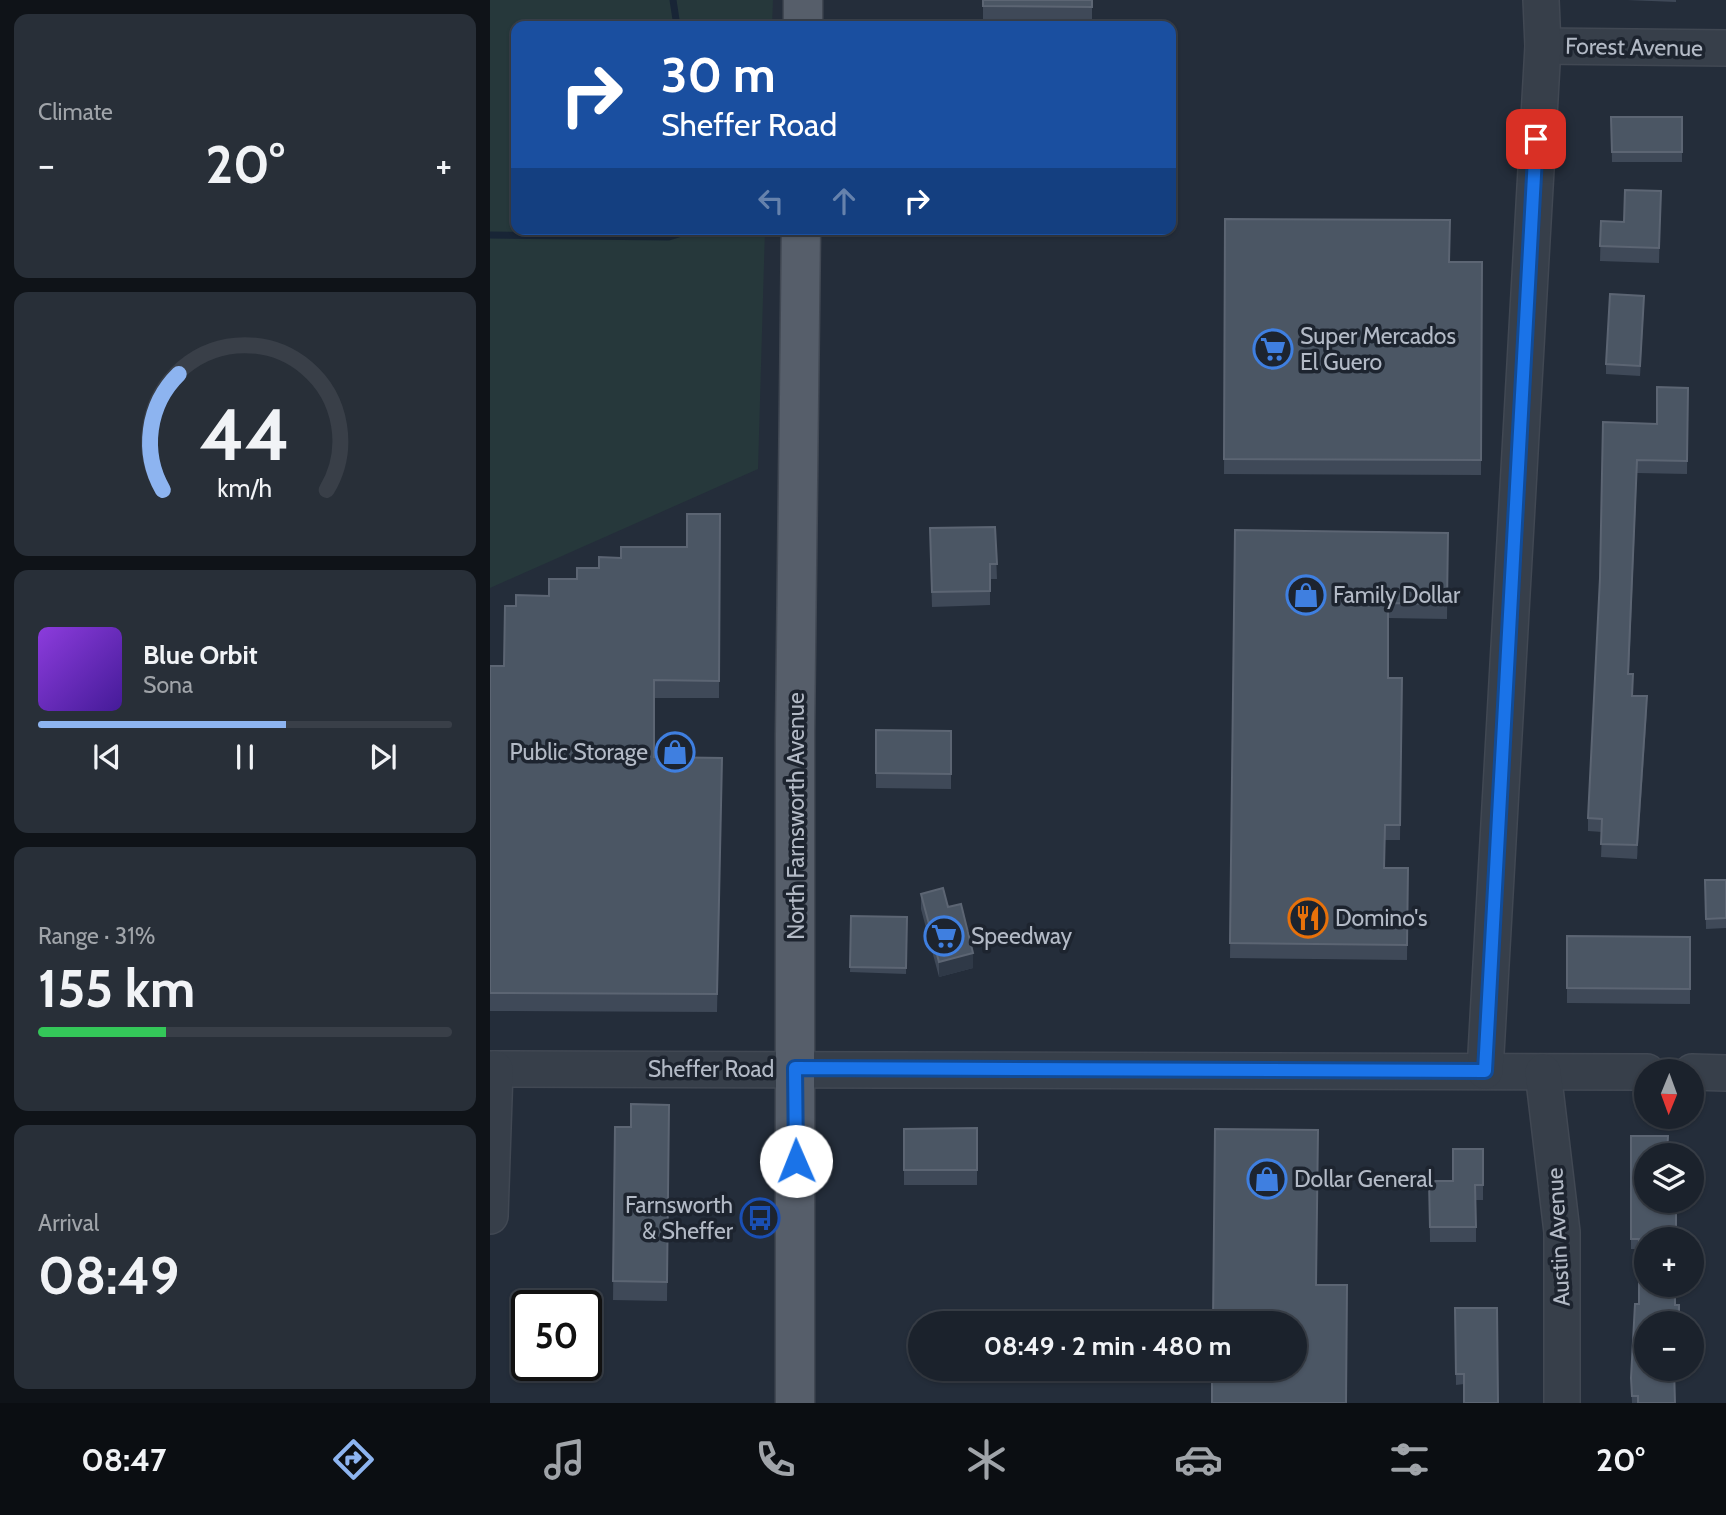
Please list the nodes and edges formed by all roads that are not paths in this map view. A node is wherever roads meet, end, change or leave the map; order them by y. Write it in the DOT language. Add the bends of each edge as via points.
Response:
graph roads {
  1 [pos="803,0"];
  2 [pos="1541,0"];
  3 [pos="803,21"];
  4 [pos="1543,46"];
  5 [pos="1726,48"];
  6 [pos="801,235"];
  7 [pos="795,1068"];
  8 [pos="493,1069"];
  9 [pos="1485,1071"];
  10 [pos="1543,1072"];
  11 [pos="1634,1072"];
  12 [pos="1704,1072"];
  13 [pos="1726,1073"];
  14 [pos="490,1216"];
  15 [pos="795,1403"];
  16 [pos="1562,1403"];
  1 -- 3 [label="main road"];
  2 -- 4 [label="street"];
  4 -- 5 [label="street, Forest Avenue"];
  4 -- 9 [label="street"];
  6 -- 7 [label="main road, North Farnsworth Avenue"];
  7 -- 8 [label="street, Sheffer Road"];
  7 -- 9 [label="street, Sheffer Road"];
  7 -- 15 [label="main road, North Farnsworth Avenue"];
  8 -- 14 [label="street"];
  9 -- 10 [label="street, Sheffer Road"];
  10 -- 11 [label="street, Sheffer Road"];
  10 -- 16 [label="street, Austin Avenue" via="1562,1232"];
  12 -- 13 [label="street"];
}
